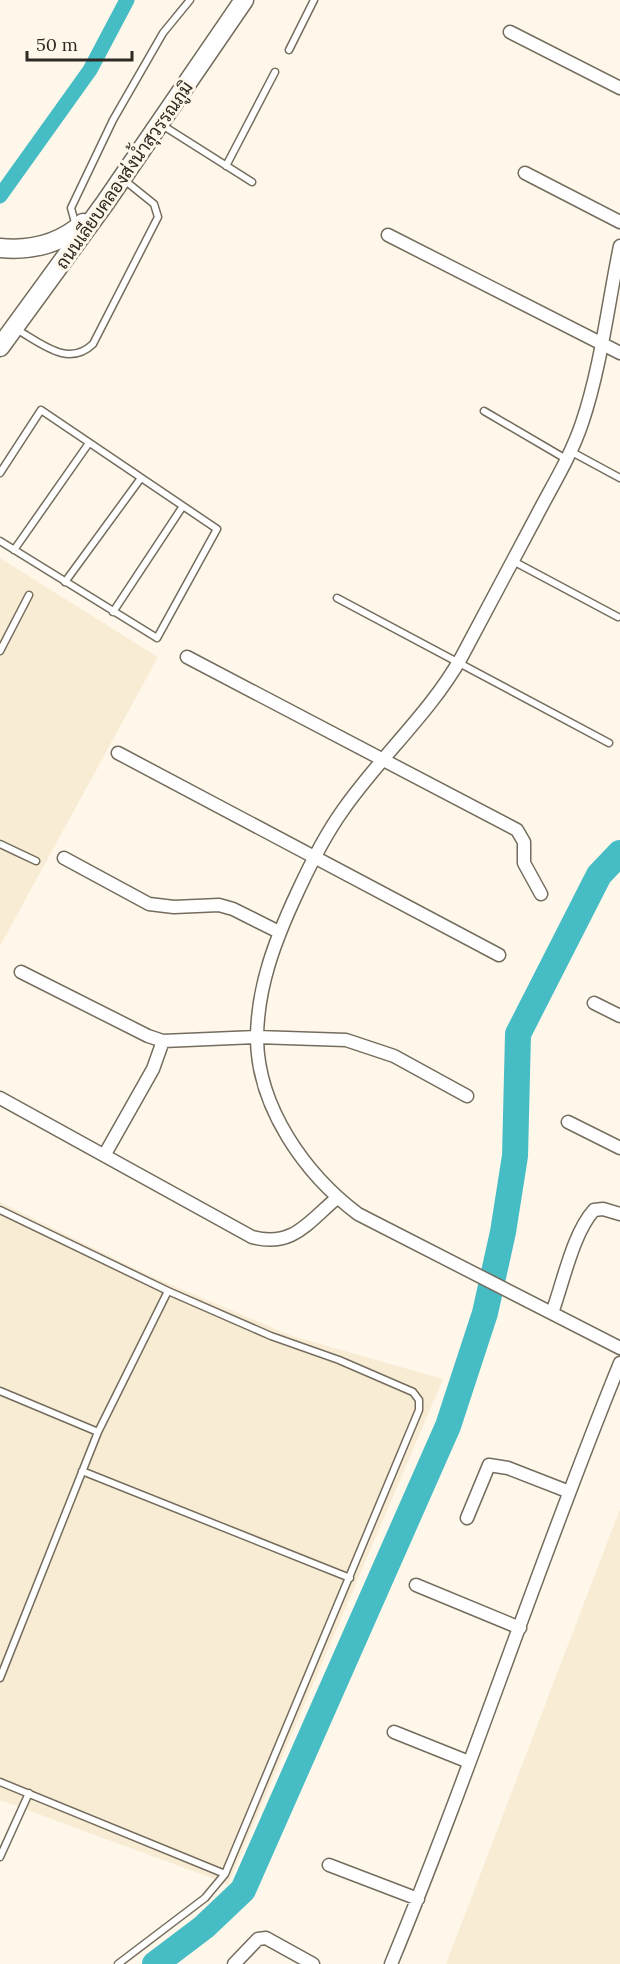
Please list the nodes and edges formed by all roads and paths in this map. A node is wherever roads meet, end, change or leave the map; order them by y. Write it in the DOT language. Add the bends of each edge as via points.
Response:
graph roads {
  1 [pos="190,0"];
  2 [pos="244,0"];
  3 [pos="314,0"];
  4 [pos="510,32"];
  5 [pos="289,50"];
  6 [pos="275,72"];
  7 [pos="620,88"];
  8 [pos="160,124"];
  9 [pos="226,166"];
  10 [pos="525,173"];
  11 [pos="122,178"];
  12 [pos="252,182"];
  13 [pos="105,203"];
  14 [pos="620,222"];
  15 [pos="76,229"];
  16 [pos="388,235"];
  17 [pos="620,246"];
  18 [pos="0,248"];
  19 [pos="14,328"];
  20 [pos="601,343"];
  21 [pos="0,347"];
  22 [pos="620,353"];
  23 [pos="484,411"];
  24 [pos="89,443"];
  25 [pos="568,455"];
  26 [pos="0,473"];
  27 [pos="141,478"];
  28 [pos="620,478"];
  29 [pos="183,506"];
  30 [pos="0,541"];
  31 [pos="14,549"];
  32 [pos="512,561"];
  33 [pos="65,582"];
  34 [pos="29,595"];
  35 [pos="337,597"];
  36 [pos="113,612"];
  37 [pos="618,617"];
  38 [pos="0,651"];
  39 [pos="187,657"];
  40 [pos="459,662"];
  41 [pos="609,743"];
  42 [pos="118,753"];
  43 [pos="381,760"];
  44 [pos="0,844"];
  45 [pos="314,856"];
  46 [pos="64,858"];
  47 [pos="36,861"];
  48 [pos="541,894"];
  49 [pos="279,932"];
  50 [pos="499,955"];
  51 [pos="21,972"];
  52 [pos="594,1003"];
  53 [pos="620,1016"];
  54 [pos="257,1037"];
  55 [pos="163,1041"];
  56 [pos="467,1096"];
  57 [pos="0,1098"];
  58 [pos="568,1122"];
  59 [pos="620,1148"];
  60 [pos="105,1154"];
  61 [pos="337,1198"];
  62 [pos="0,1210"];
  63 [pos="620,1214"];
  64 [pos="168,1291"];
  65 [pos="552,1313"];
  66 [pos="620,1348"];
  67 [pos="620,1363"];
  68 [pos="0,1391"];
  69 [pos="98,1431"];
  70 [pos="82,1471"];
  71 [pos="567,1491"];
  72 [pos="467,1518"];
  73 [pos="350,1578"];
  74 [pos="416,1585"];
  75 [pos="519,1628"];
  76 [pos="0,1678"];
  77 [pos="394,1732"];
  78 [pos="469,1762"];
  79 [pos="0,1782"];
  80 [pos="29,1793"];
  81 [pos="0,1857"];
  82 [pos="329,1865"];
  83 [pos="225,1874"];
  84 [pos="418,1899"];
  85 [pos="118,1964"];
  86 [pos="234,1964"];
  87 [pos="313,1964"];
  88 [pos="391,1964"];
  1 -- 15 [label="lane" via="162,33 113,120 71,208"];
  2 -- 8 [label="main road, ถนนเลียบคลองส่งน้ำสุวรรณภูมิ"];
  3 -- 5 [label="lane"];
  4 -- 7 [label="street"];
  6 -- 9 [label="lane"];
  8 -- 9 [label="lane"];
  8 -- 11 [label="main road, ถนนเลียบคลองส่งน้ำสุวรรณภูมิ"];
  9 -- 12 [label="lane"];
  10 -- 14 [label="street"];
  11 -- 13 [label="main road, ถนนเลียบคลองส่งน้ำสุวรรณภูมิ"];
  11 -- 19 [label="lane" via="154,204 158,217 93,344 70,356"];
  13 -- 15 [label="main road"];
  13 -- 19 [label="main road, ถนนเลียบคลองส่งน้ำสุวรรณภูมิ"];
  15 -- 18 [label="main road" via="43,246"];
  16 -- 20 [label="street"];
  17 -- 20 [label="street"];
  19 -- 21 [label="main road, ถนนเลียบคลองส่งน้ำสุวรรณภูมิ"];
  20 -- 22 [label="street"];
  20 -- 25 [label="street" via="582,424"];
  23 -- 25 [label="lane"];
  24 -- 26 [label="lane" via="41,410"];
  24 -- 27 [label="lane"];
  24 -- 31 [label="lane"];
  25 -- 28 [label="lane"];
  25 -- 32 [label="street"];
  27 -- 29 [label="lane"];
  27 -- 33 [label="lane"];
  29 -- 36 [label="lane"];
  29 -- 36 [label="lane" via="218,529 156,638"];
  30 -- 31 [label="lane"];
  31 -- 33 [label="lane"];
  32 -- 37 [label="lane"];
  32 -- 40 [label="street"];
  33 -- 36 [label="lane"];
  34 -- 38 [label="lane"];
  35 -- 40 [label="lane"];
  39 -- 43 [label="street"];
  40 -- 41 [label="lane"];
  40 -- 43 [label="street"];
  42 -- 45 [label="street"];
  43 -- 45 [label="street" via="341,812"];
  43 -- 48 [label="street" via="517,830 524,842 524,863"];
  44 -- 47 [label="lane"];
  45 -- 49 [label="street"];
  45 -- 50 [label="street"];
  46 -- 49 [label="street" via="149,904 219,905"];
  49 -- 54 [label="street" via="266,973"];
  51 -- 55 [label="street"];
  52 -- 53 [label="street"];
  54 -- 55 [label="street"];
  54 -- 56 [label="street" via="346,1040 372,1047"];
  54 -- 61 [label="street" via="266,1088 285,1133"];
  55 -- 60 [label="street" via="153,1069"];
  57 -- 60 [label="street"];
  58 -- 59 [label="street"];
  60 -- 61 [label="street" via="252,1237 266,1241 291,1238"];
  61 -- 65 [label="street" via="358,1214"];
  62 -- 64 [label="lane"];
  63 -- 65 [label="street" via="603,1209 594,1210 589,1216"];
  64 -- 69 [label="lane"];
  64 -- 73 [label="lane" via="413,1392 419,1400 416,1419"];
  65 -- 66 [label="street"];
  67 -- 71 [label="street"];
  68 -- 69 [label="lane"];
  69 -- 70 [label="lane"];
  70 -- 73 [label="lane"];
  70 -- 76 [label="lane"];
  71 -- 72 [label="street" via="508,1468 489,1465"];
  71 -- 75 [label="street"];
  73 -- 83 [label="lane"];
  74 -- 75 [label="street"];
  75 -- 78 [label="street"];
  77 -- 78 [label="street"];
  78 -- 84 [label="street"];
  79 -- 80 [label="lane"];
  80 -- 81 [label="lane"];
  80 -- 83 [label="lane"];
  82 -- 84 [label="street"];
  83 -- 85 [label="lane" via="205,1898"];
  84 -- 88 [label="street"];
  86 -- 87 [label="street" via="258,1939 266,1938"];
}
